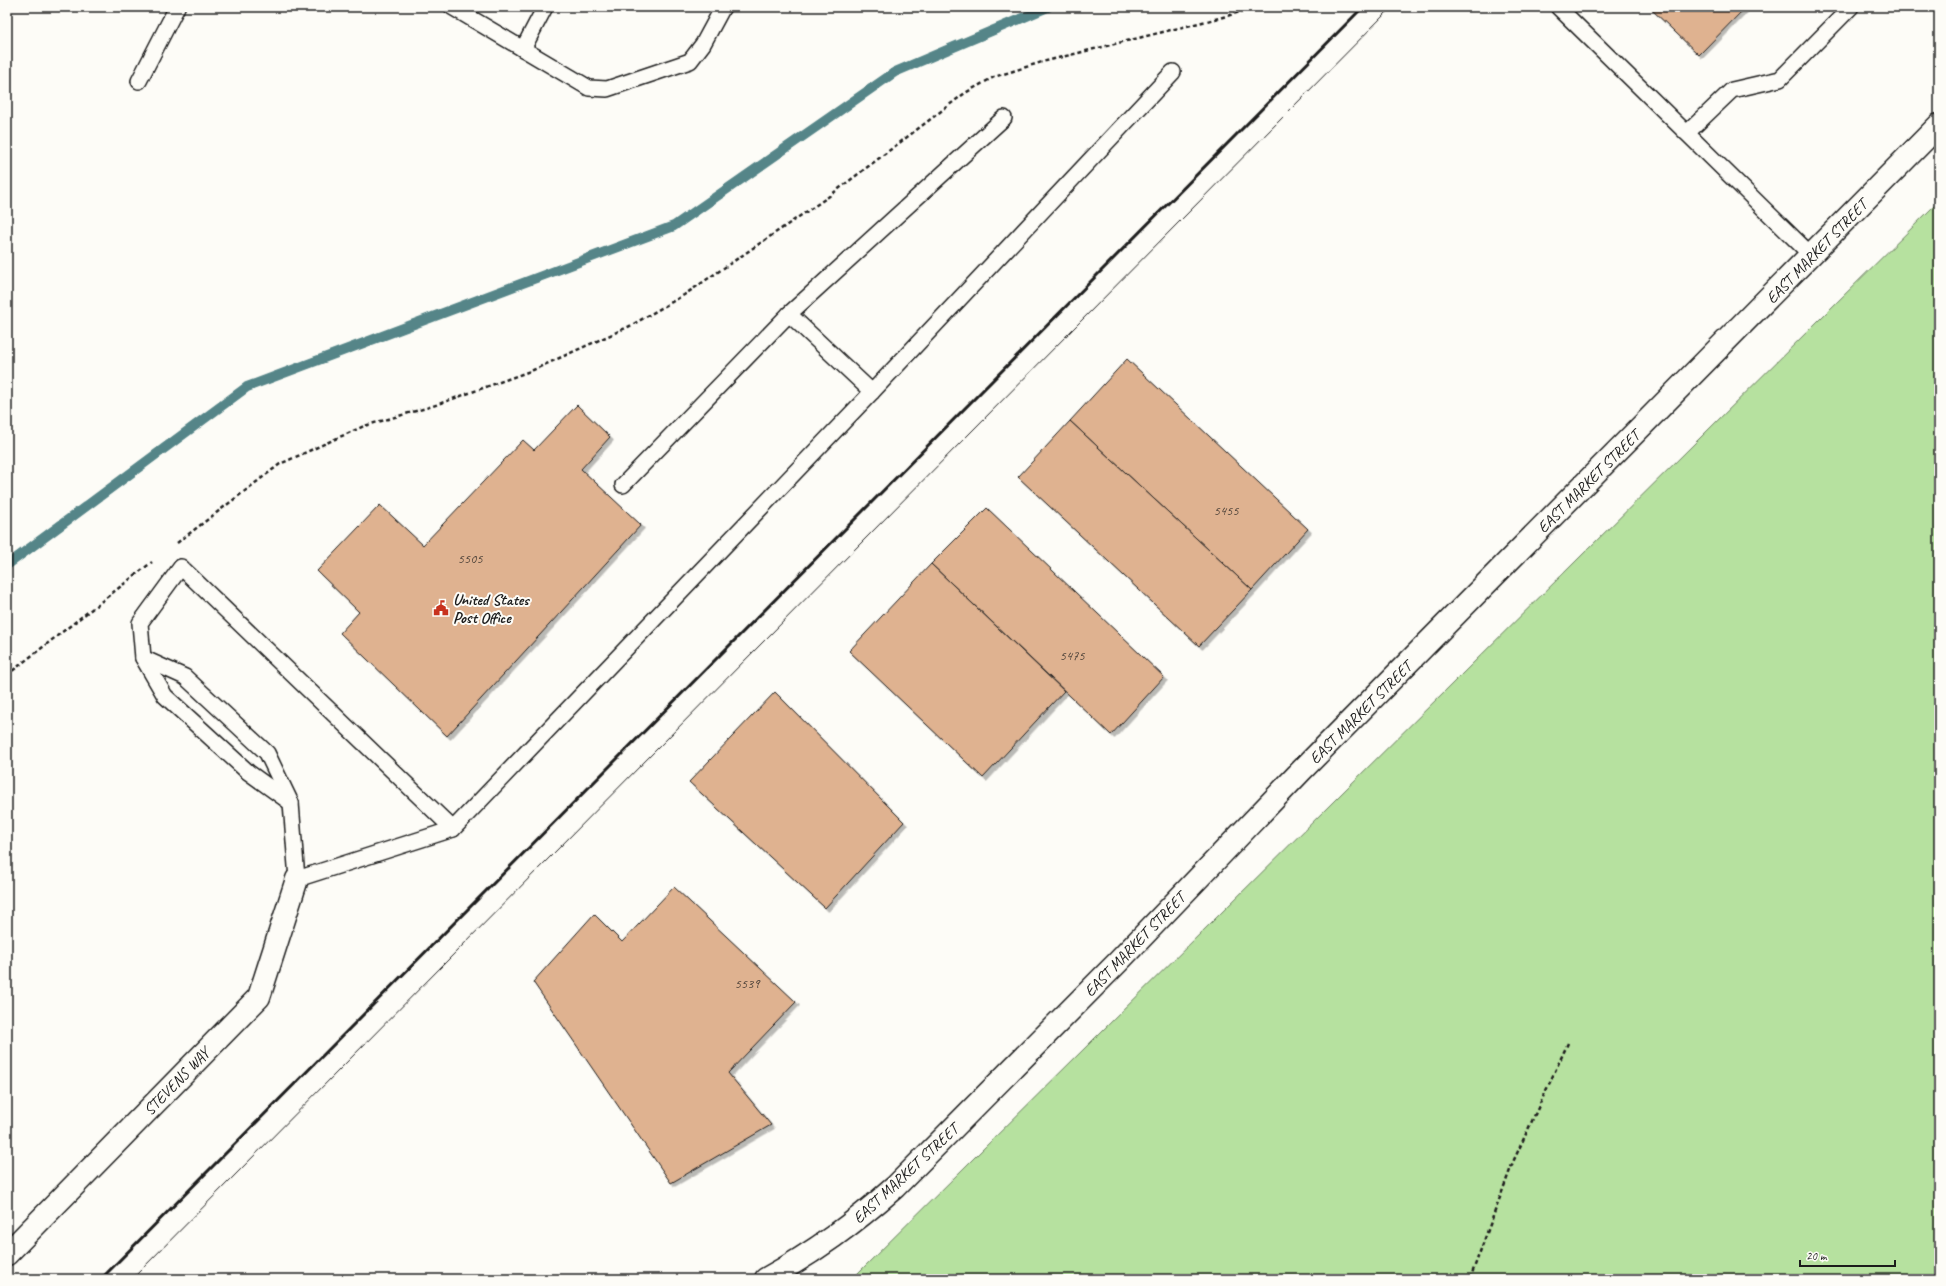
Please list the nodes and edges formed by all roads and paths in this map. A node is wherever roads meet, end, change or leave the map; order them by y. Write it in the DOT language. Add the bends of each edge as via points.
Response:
graph roads {
  1 [pos="177,7"];
  2 [pos="452,7"];
  3 [pos="545,7"];
  4 [pos="724,7"];
  5 [pos="1256,7"];
  6 [pos="1558,7"];
  7 [pos="1851,7"];
  8 [pos="523,50"];
  9 [pos="1173,72"];
  10 [pos="139,81"];
  11 [pos="1004,118"];
  12 [pos="1939,126"];
  13 [pos="1687,133"];
  14 [pos="1811,255"];
  15 [pos="789,314"];
  16 [pos="872,392"];
  17 [pos="623,486"];
  18 [pos="176,543"];
  19 [pos="158,557"];
  20 [pos="143,658"];
  21 [pos="7,675"];
  22 [pos="292,803"];
  23 [pos="453,829"];
  24 [pos="297,879"];
  25 [pos="1568,1043"];
  26 [pos="7,1254"];
  27 [pos="766,1279"];
  28 [pos="1470,1279"];
  1 -- 10 [label="lane"];
  2 -- 8 [label="lane"];
  3 -- 8 [label="lane"];
  4 -- 8 [label="lane" via="703,44 690,60 607,89 589,88"];
  5 -- 18 [label="path" via="1042,62 994,77 965,93 828,197 684,296 630,326 532,370 433,406 364,426 280,464"];
  6 -- 13 [label="lane"];
  7 -- 13 [label="lane" via="1780,79 1732,90"];
  9 -- 16 [label="lane"];
  11 -- 15 [label="lane"];
  12 -- 14 [label="main road, EAST MARKET STREET"];
  13 -- 14 [label="lane"];
  14 -- 27 [label="main road, EAST MARKET STREET" via="894,1187 832,1240"];
  15 -- 16 [label="lane"];
  15 -- 17 [label="lane"];
  16 -- 23 [label="lane"];
  19 -- 21 [label="path"];
  20 -- 22 [label="lane" via="165,696 248,772"];
  20 -- 22 [label="lane" via="185,677 267,753"];
  20 -- 23 [label="lane" via="140,623 180,567"];
  22 -- 24 [label="lane"];
  23 -- 24 [label="lane"];
  24 -- 26 [label="main road, STEVENS WAY" via="259,997"];
  25 -- 28 [label="path" via="1513,1162"];
}
